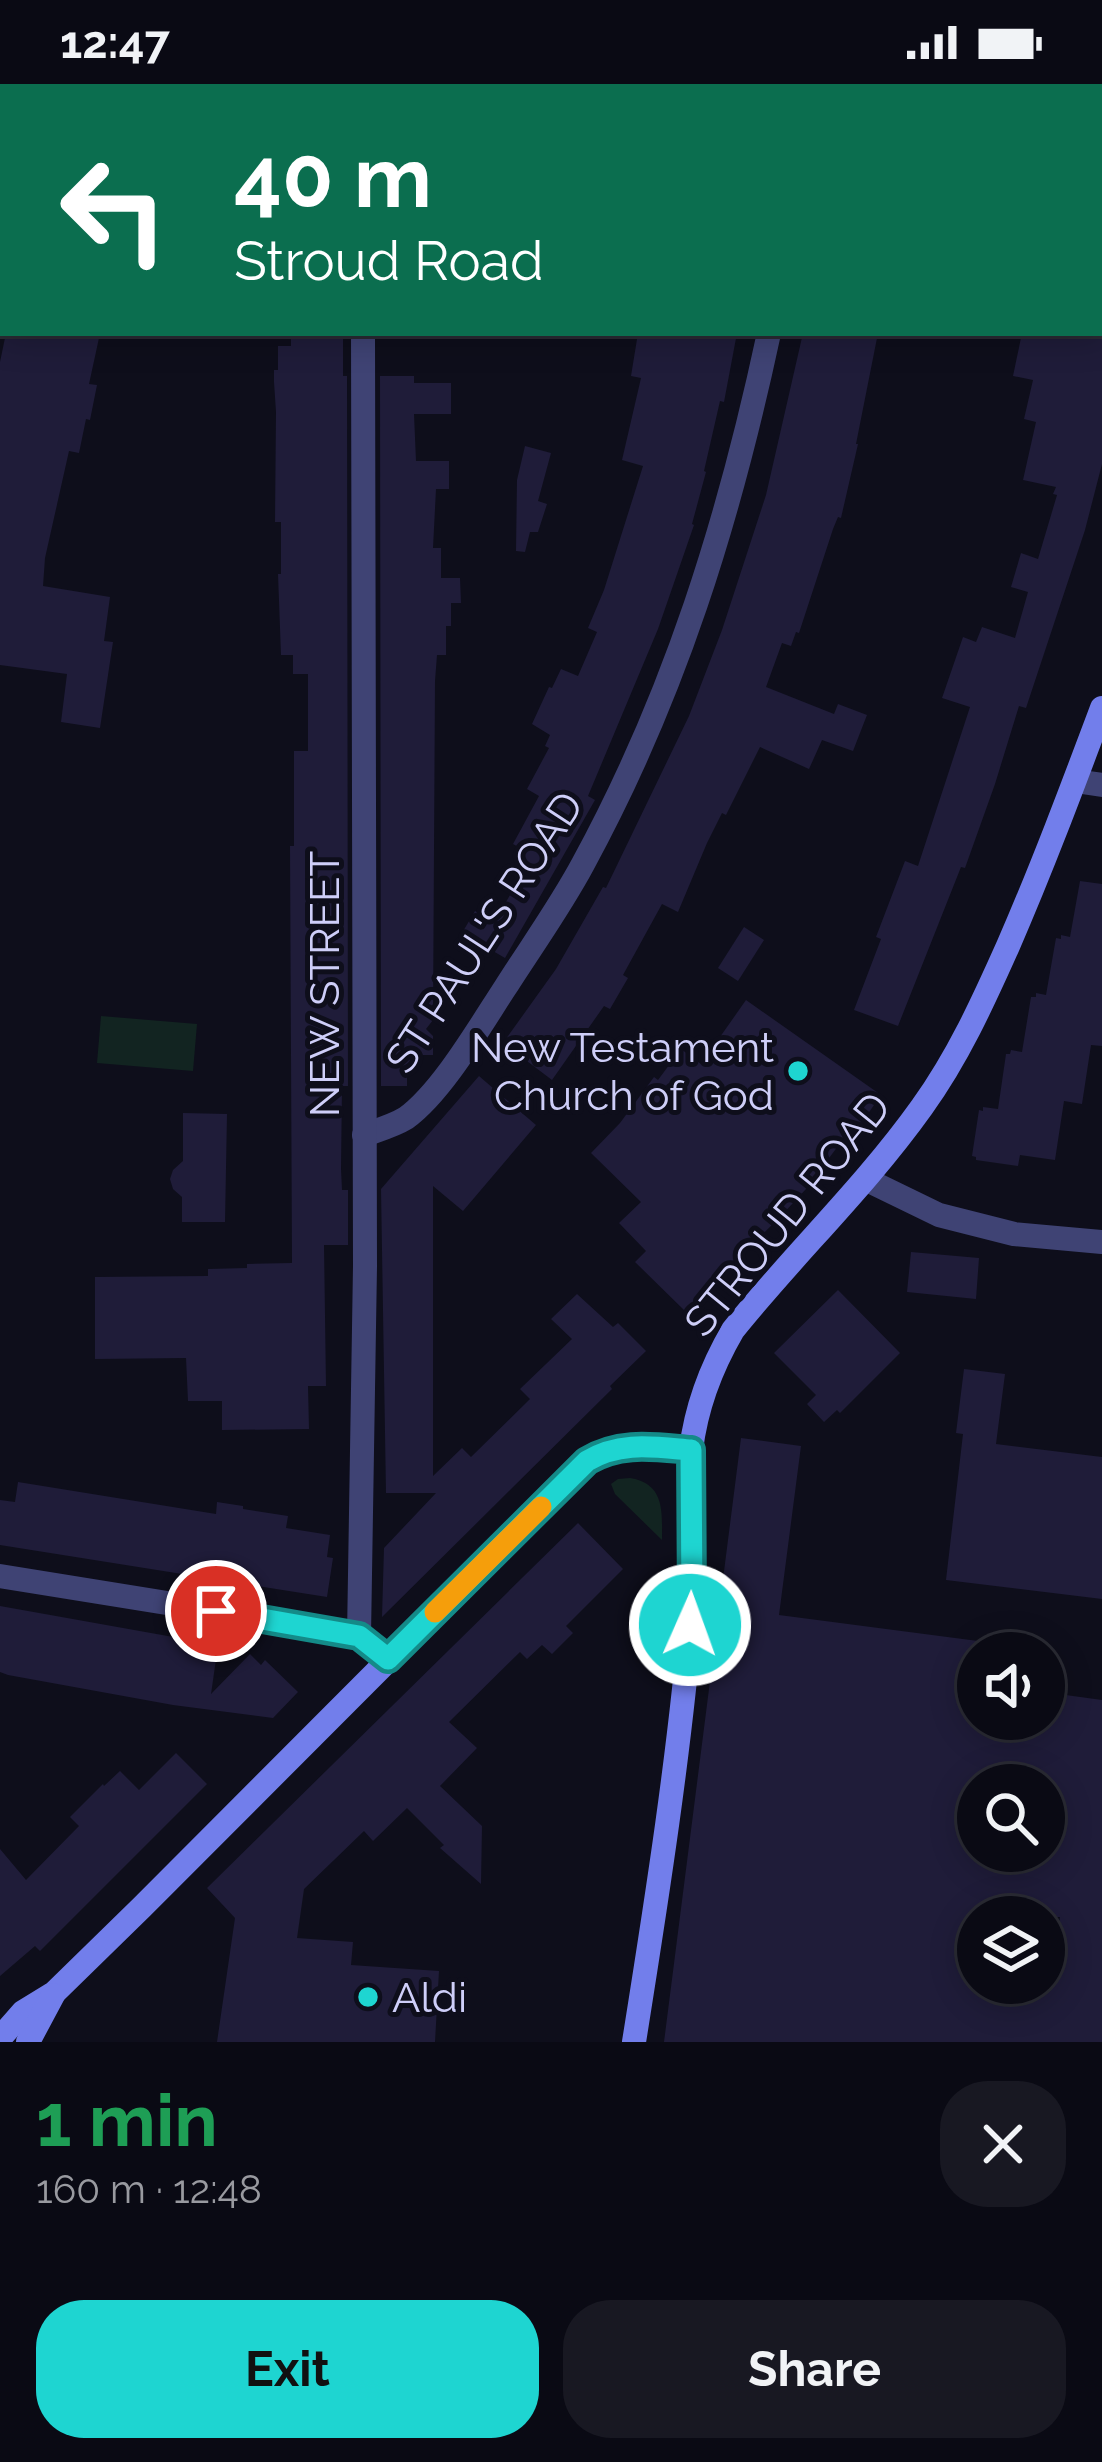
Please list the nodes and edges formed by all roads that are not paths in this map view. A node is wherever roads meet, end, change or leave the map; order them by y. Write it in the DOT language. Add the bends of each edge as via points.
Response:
graph roads {
  1 [pos="363,336"];
  2 [pos="768,336"];
  3 [pos="1102,708"];
  4 [pos="1075,781"];
  5 [pos="1102,784"];
  6 [pos="364,1135"];
  7 [pos="867,1180"];
  8 [pos="1102,1242"];
  9 [pos="691,1450"];
  10 [pos="0,1576"];
  11 [pos="359,1636"];
  12 [pos="388,1659"];
  13 [pos="54,1993"];
  14 [pos="0,2038"];
  15 [pos="633,2041"];
  16 [pos="28,2042"];
  1 -- 6 [label="street, NEW STREET"];
  2 -- 6 [label="street, ST PAUL'S ROAD" via="701,596 617,799 581,868 441,1080 405,1118"];
  3 -- 4 [label="main road, STROUD ROAD"];
  4 -- 5 [label="street"];
  4 -- 7 [label="main road, STROUD ROAD" via="974,1021"];
  6 -- 11 [label="street, NEW STREET"];
  7 -- 8 [label="street" via="939,1215 1014,1234"];
  7 -- 9 [label="main road, STROUD ROAD" via="733,1330 706,1387"];
  9 -- 12 [label="main road" via="628,1446 587,1461"];
  9 -- 15 [label="main road, STROUD ROAD" via="692,1602"];
  10 -- 11 [label="street"];
  11 -- 12 [label="street"];
  12 -- 13 [label="main road"];
  13 -- 14 [label="main road"];
  13 -- 16 [label="main road"];
}
